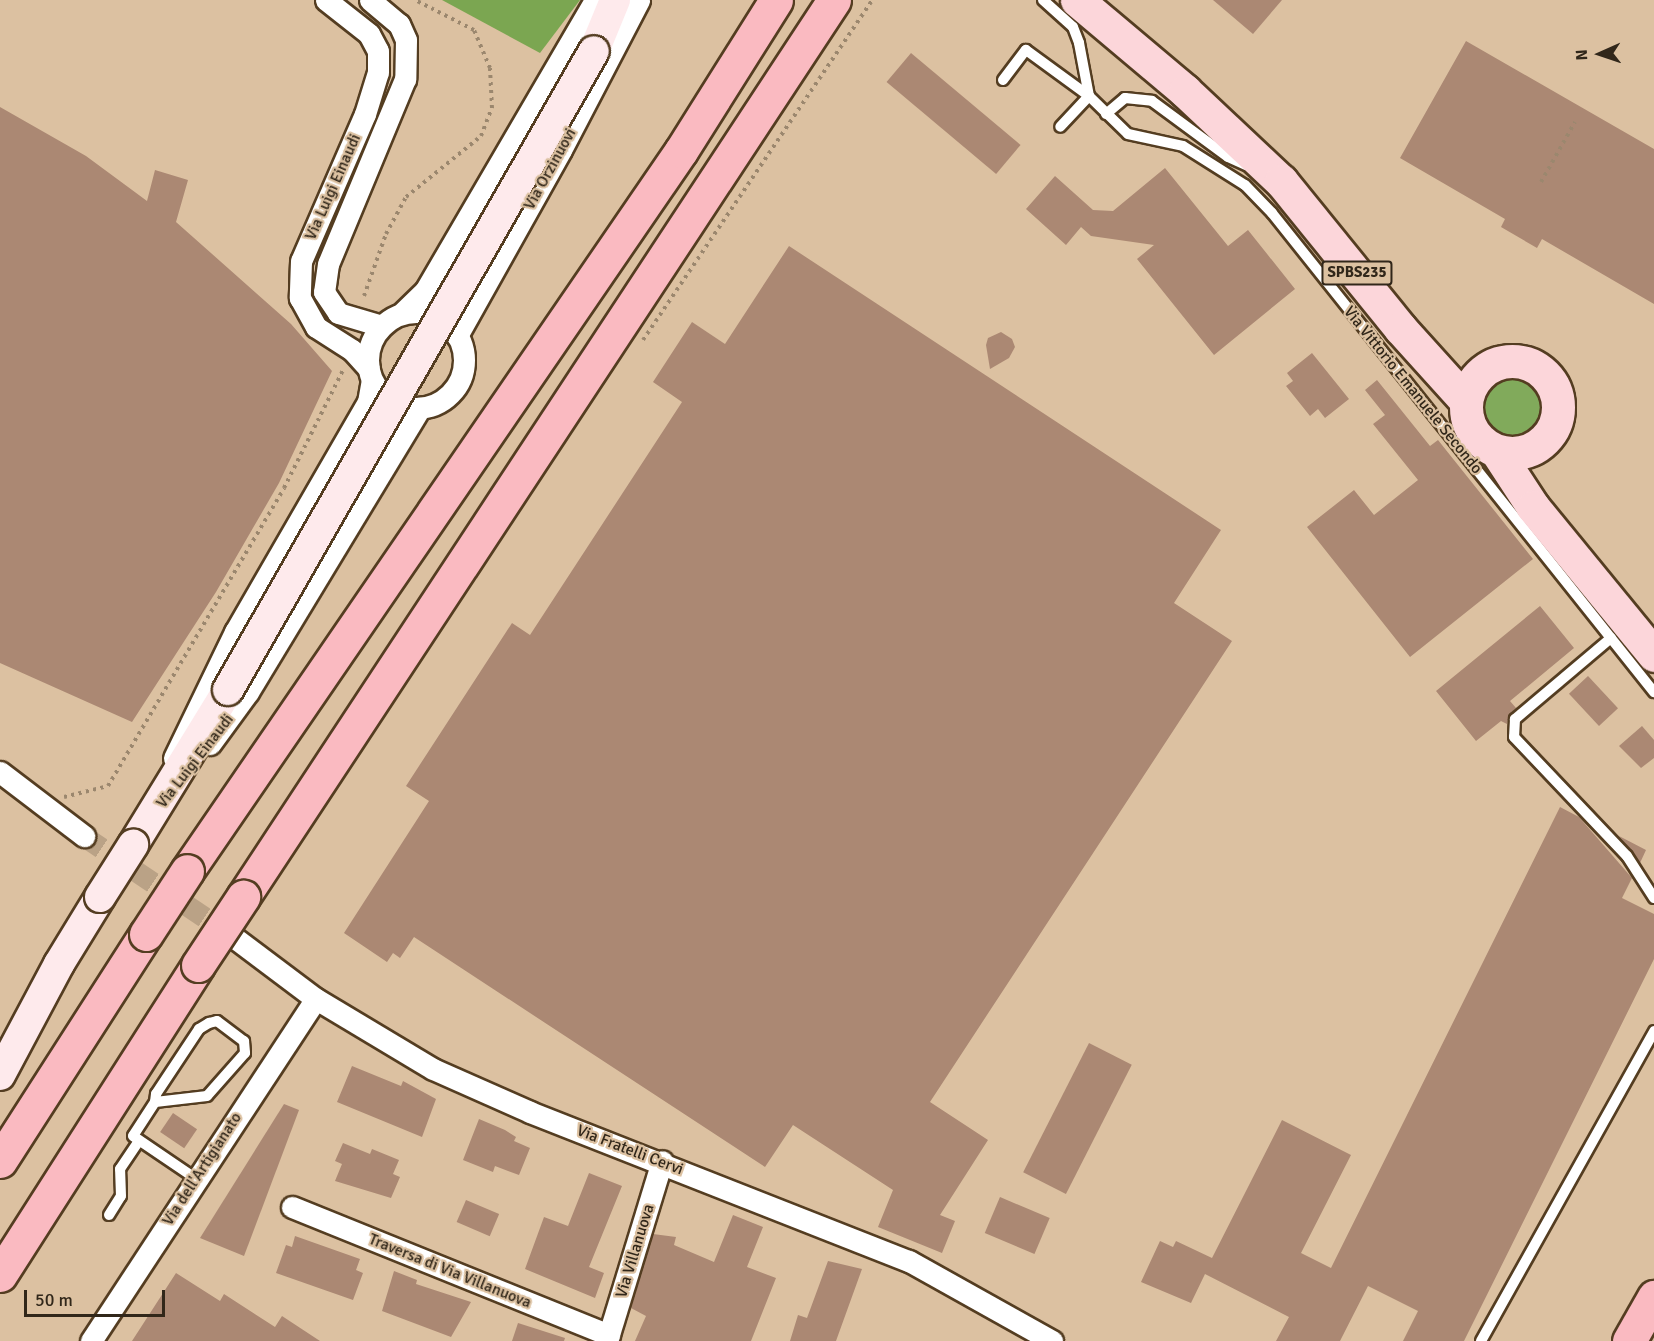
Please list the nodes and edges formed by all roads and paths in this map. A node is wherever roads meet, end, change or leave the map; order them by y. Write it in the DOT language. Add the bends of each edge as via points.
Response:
graph roads {
  1 [pos="326,0"];
  2 [pos="370,0"];
  3 [pos="415,0"];
  4 [pos="595,0"];
  5 [pos="615,0"];
  6 [pos="639,0"];
  7 [pos="834,0"];
  8 [pos="1043,0"];
  9 [pos="1077,0"];
  10 [pos="768,7"];
  11 [pos="1003,80"];
  12 [pos="1089,96"];
  13 [pos="1106,114"];
  14 [pos="1575,122"];
  15 [pos="1060,127"];
  16 [pos="1281,181"];
  17 [pos="1541,182"];
  18 [pos="364,296"];
  19 [pos="401,314"];
  20 [pos="382,326"];
  21 [pos="457,336"];
  22 [pos="1436,363"];
  23 [pos="344,367"];
  24 [pos="1485,369"];
  25 [pos="370,374"];
  26 [pos="1466,401"];
  27 [pos="420,408"];
  28 [pos="1540,445"];
  29 [pos="1497,452"];
  30 [pos="1533,507"];
  31 [pos="1611,638"];
  32 [pos="1654,655"];
  33 [pos="1654,692"];
  34 [pos="0,772"];
  35 [pos="57,799"];
  36 [pos="150,817"];
  37 [pos="84,836"];
  38 [pos="1654,898"];
  39 [pos="225,930"];
  40 [pos="59,964"];
  41 [pos="316,999"];
  42 [pos="1654,1030"];
  43 [pos="0,1045"];
  44 [pos="0,1075"];
  45 [pos="155,1102"];
  46 [pos="139,1140"];
  47 [pos="0,1161"];
  48 [pos="662,1161"];
  49 [pos="195,1178"];
  50 [pos="292,1207"];
  51 [pos="109,1215"];
  52 [pos="0,1275"];
  53 [pos="1654,1297"];
  54 [pos="608,1338"];
  55 [pos="91,1341"];
  56 [pos="1052,1341"];
  57 [pos="1480,1341"];
  58 [pos="1629,1341"];
  1 -- 25 [label="street, Via Luigi Einaudi" via="369,34 378,51 378,72 365,114 301,261 298,289 305,313 316,327 352,350"];
  2 -- 20 [label="street, Via Luigi Einaudi" via="399,24 406,40 405,79 328,264 324,292 338,313"];
  3 -- 18 [label="path" via="474,30 490,68 492,108 482,136 406,197 386,234"];
  4 -- 19 [label="street" via="425,291"];
  5 -- 36 [label="street, bridge" via="594,51 228,690"];
  6 -- 21 [label="street, Via Orzinuovi"];
  7 -- 52 [label="highway, bridge" via="198,965"];
  8 -- 12 [label="lane" via="1073,27"];
  9 -- 16 [label="main road, Via Vittorio Emanuele Secondo / SPBS235" via="1185,91"];
  10 -- 47 [label="highway, bridge" via="681,152 187,871"];
  11 -- 12 [label="lane, Via Vittorio Emanuele Secondo" via="1026,50"];
  12 -- 13 [label="lane, Via Vittorio Emanuele Secondo"];
  12 -- 15 [label="lane"];
  13 -- 16 [label="lane" via="1125,99 1152,101 1228,156"];
  13 -- 31 [label="lane, Via Vittorio Emanuele Secondo" via="1128,134 1174,144 1201,155 1245,185"];
  14 -- 17 [label="path"];
  16 -- 22 [label="main road, Via Vittorio Emanuele Secondo / SPBS235" via="1400,328"];
  19 -- 20 [label="street"];
  19 -- 21 [label="street" via="433,315"];
  20 -- 25 [label="street, Via Luigi Einaudi" via="370,346"];
  21 -- 27 [label="street" via="463,351 458,383 448,396"];
  22 -- 24 [label="main road"];
  22 -- 26 [label="main road, Via Vittorio Emanuele Secondo / SPBS235"];
  23 -- 35 [label="path" via="284,488 108,786"];
  24 -- 26 [label="main road, Via Vittorio Emanuele Secondo" via="1471,386"];
  24 -- 28 [label="main road" via="1501,362 1525,362 1550,379 1557,392 1557,421"];
  25 -- 27 [label="street, Via Luigi Einaudi" via="392,402"];
  25 -- 36 [label="street, Via Luigi Einaudi" via="368,402 204,692"];
  26 -- 29 [label="main road, Via Vittorio Emanuele Secondo / SPBS235" via="1473,432"];
  27 -- 36 [label="street, Via Luigi Einaudi" via="248,692"];
  28 -- 29 [label="main road, Via Vittorio Emanuele Secondo" via="1512,454"];
  28 -- 30 [label="main road" via="1531,471"];
  29 -- 30 [label="main road, Via Vittorio Emanuele Secondo / SPBS235"];
  30 -- 32 [label="main road, Via Vittorio Emanuele Secondo / SPBS235"];
  31 -- 33 [label="lane, Via Vittorio Emanuele Secondo"];
  31 -- 38 [label="lane" via="1515,719 1514,737 1627,856"];
  34 -- 37 [label="street"];
  36 -- 40 [label="street, bridge"];
  39 -- 41 [label="street, Via Fratelli Cervi"];
  40 -- 43 [label="street"];
  40 -- 44 [label="street"];
  41 -- 48 [label="street, Via Fratelli Cervi" via="433,1070 530,1112"];
  41 -- 49 [label="street, Via dell'Artigianato"];
  42 -- 57 [label="lane"];
  45 -- 45 [label="lane" via="207,1096 229,1076 245,1053 244,1041 217,1022 199,1029 156,1094"];
  45 -- 46 [label="lane" via="133,1136"];
  46 -- 49 [label="lane"];
  46 -- 51 [label="lane" via="120,1169 121,1196"];
  48 -- 54 [label="street, Via Villanuova"];
  48 -- 56 [label="street, Via Fratelli Cervi" via="909,1261"];
  49 -- 55 [label="street, Via dell'Artigianato"];
  50 -- 54 [label="street, Traversa di Via Villanuova"];
  53 -- 58 [label="highway"];
}
